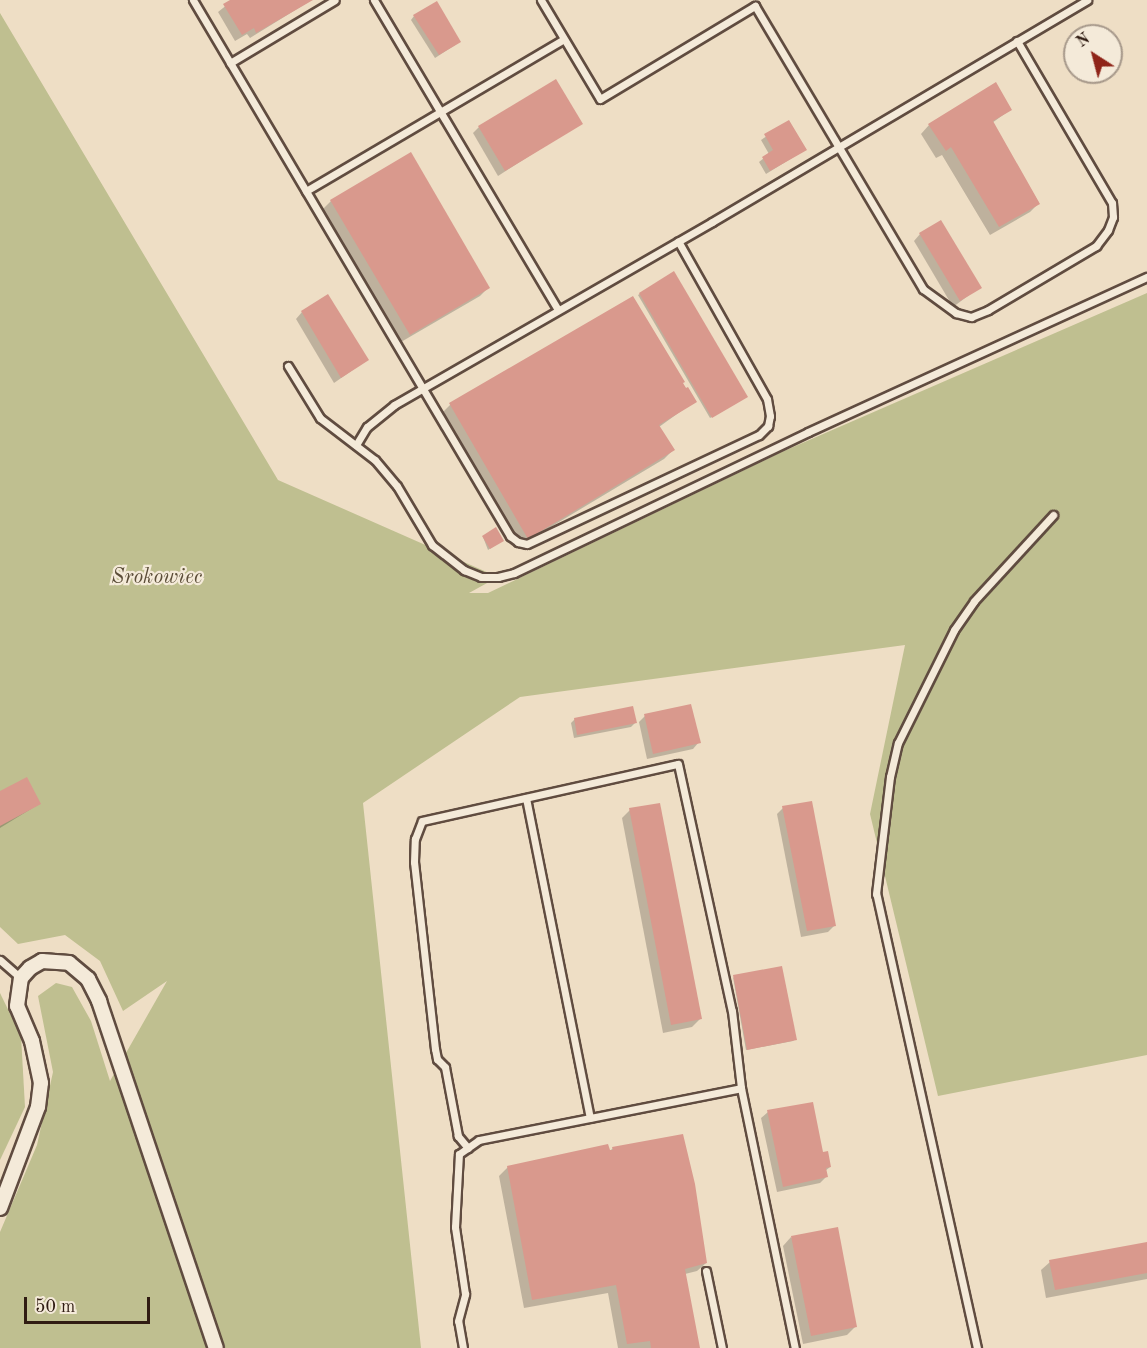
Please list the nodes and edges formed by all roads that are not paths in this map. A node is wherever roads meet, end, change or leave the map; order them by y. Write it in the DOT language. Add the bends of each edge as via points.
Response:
graph roads {
  1 [pos="193,0"];
  2 [pos="335,0"];
  3 [pos="374,0"];
  4 [pos="541,0"];
  5 [pos="1087,0"];
  6 [pos="564,39"];
  7 [pos="1017,41"];
  8 [pos="230,63"];
  9 [pos="440,112"];
  10 [pos="838,146"];
  11 [pos="306,191"];
  12 [pos="678,241"];
  13 [pos="1147,277"];
  14 [pos="558,310"];
  15 [pos="288,366"];
  16 [pos="423,388"];
  17 [pos="356,445"];
  18 [pos="1053,515"];
  19 [pos="526,798"];
  20 [pos="0,960"];
  21 [pos="21,978"];
  22 [pos="741,1088"];
  23 [pos="590,1118"];
  24 [pos="468,1148"];
  25 [pos="0,1208"];
  26 [pos="706,1271"];
  27 [pos="216,1348"];
  28 [pos="463,1348"];
  29 [pos="722,1348"];
  30 [pos="795,1348"];
  31 [pos="977,1348"];
  1 -- 8 [label="lane"];
  2 -- 8 [label="lane"];
  3 -- 9 [label="lane"];
  4 -- 6 [label="lane"];
  5 -- 7 [label="lane"];
  6 -- 9 [label="lane"];
  6 -- 10 [label="lane" via="600,99 755,6"];
  7 -- 10 [label="lane"];
  7 -- 10 [label="lane" via="1112,203 1113,217 1096,246 988,310 971,316 956,313 923,289"];
  8 -- 11 [label="lane"];
  9 -- 11 [label="lane"];
  9 -- 14 [label="lane"];
  10 -- 12 [label="lane"];
  11 -- 16 [label="lane"];
  12 -- 14 [label="lane"];
  12 -- 16 [label="lane" via="767,399 768,426 759,435 527,544 510,536"];
  13 -- 17 [label="lane" via="819,427 514,573 498,577 482,577 464,570 432,545 397,486"];
  14 -- 16 [label="lane"];
  15 -- 17 [label="lane" via="320,418"];
  16 -- 17 [label="lane" via="367,427"];
  18 -- 31 [label="lane" via="974,601 954,630 898,743 890,777 876,894"];
  19 -- 22 [label="lane" via="678,764 732,1011"];
  19 -- 23 [label="lane"];
  19 -- 24 [label="lane" via="422,821 415,839 414,862 435,1048 437,1059 445,1067 458,1136"];
  20 -- 21 [label="lane"];
  21 -- 25 [label="street" via="17,1006 32,1041 41,1083 38,1107"];
  21 -- 27 [label="street" via="42,961 56,961 69,963 88,979 99,1001"];
  22 -- 23 [label="lane"];
  22 -- 30 [label="lane"];
  23 -- 24 [label="lane" via="479,1140"];
  24 -- 28 [label="lane" via="459,1154 455,1227 465,1294 458,1322"];
  26 -- 29 [label="lane"];
}
